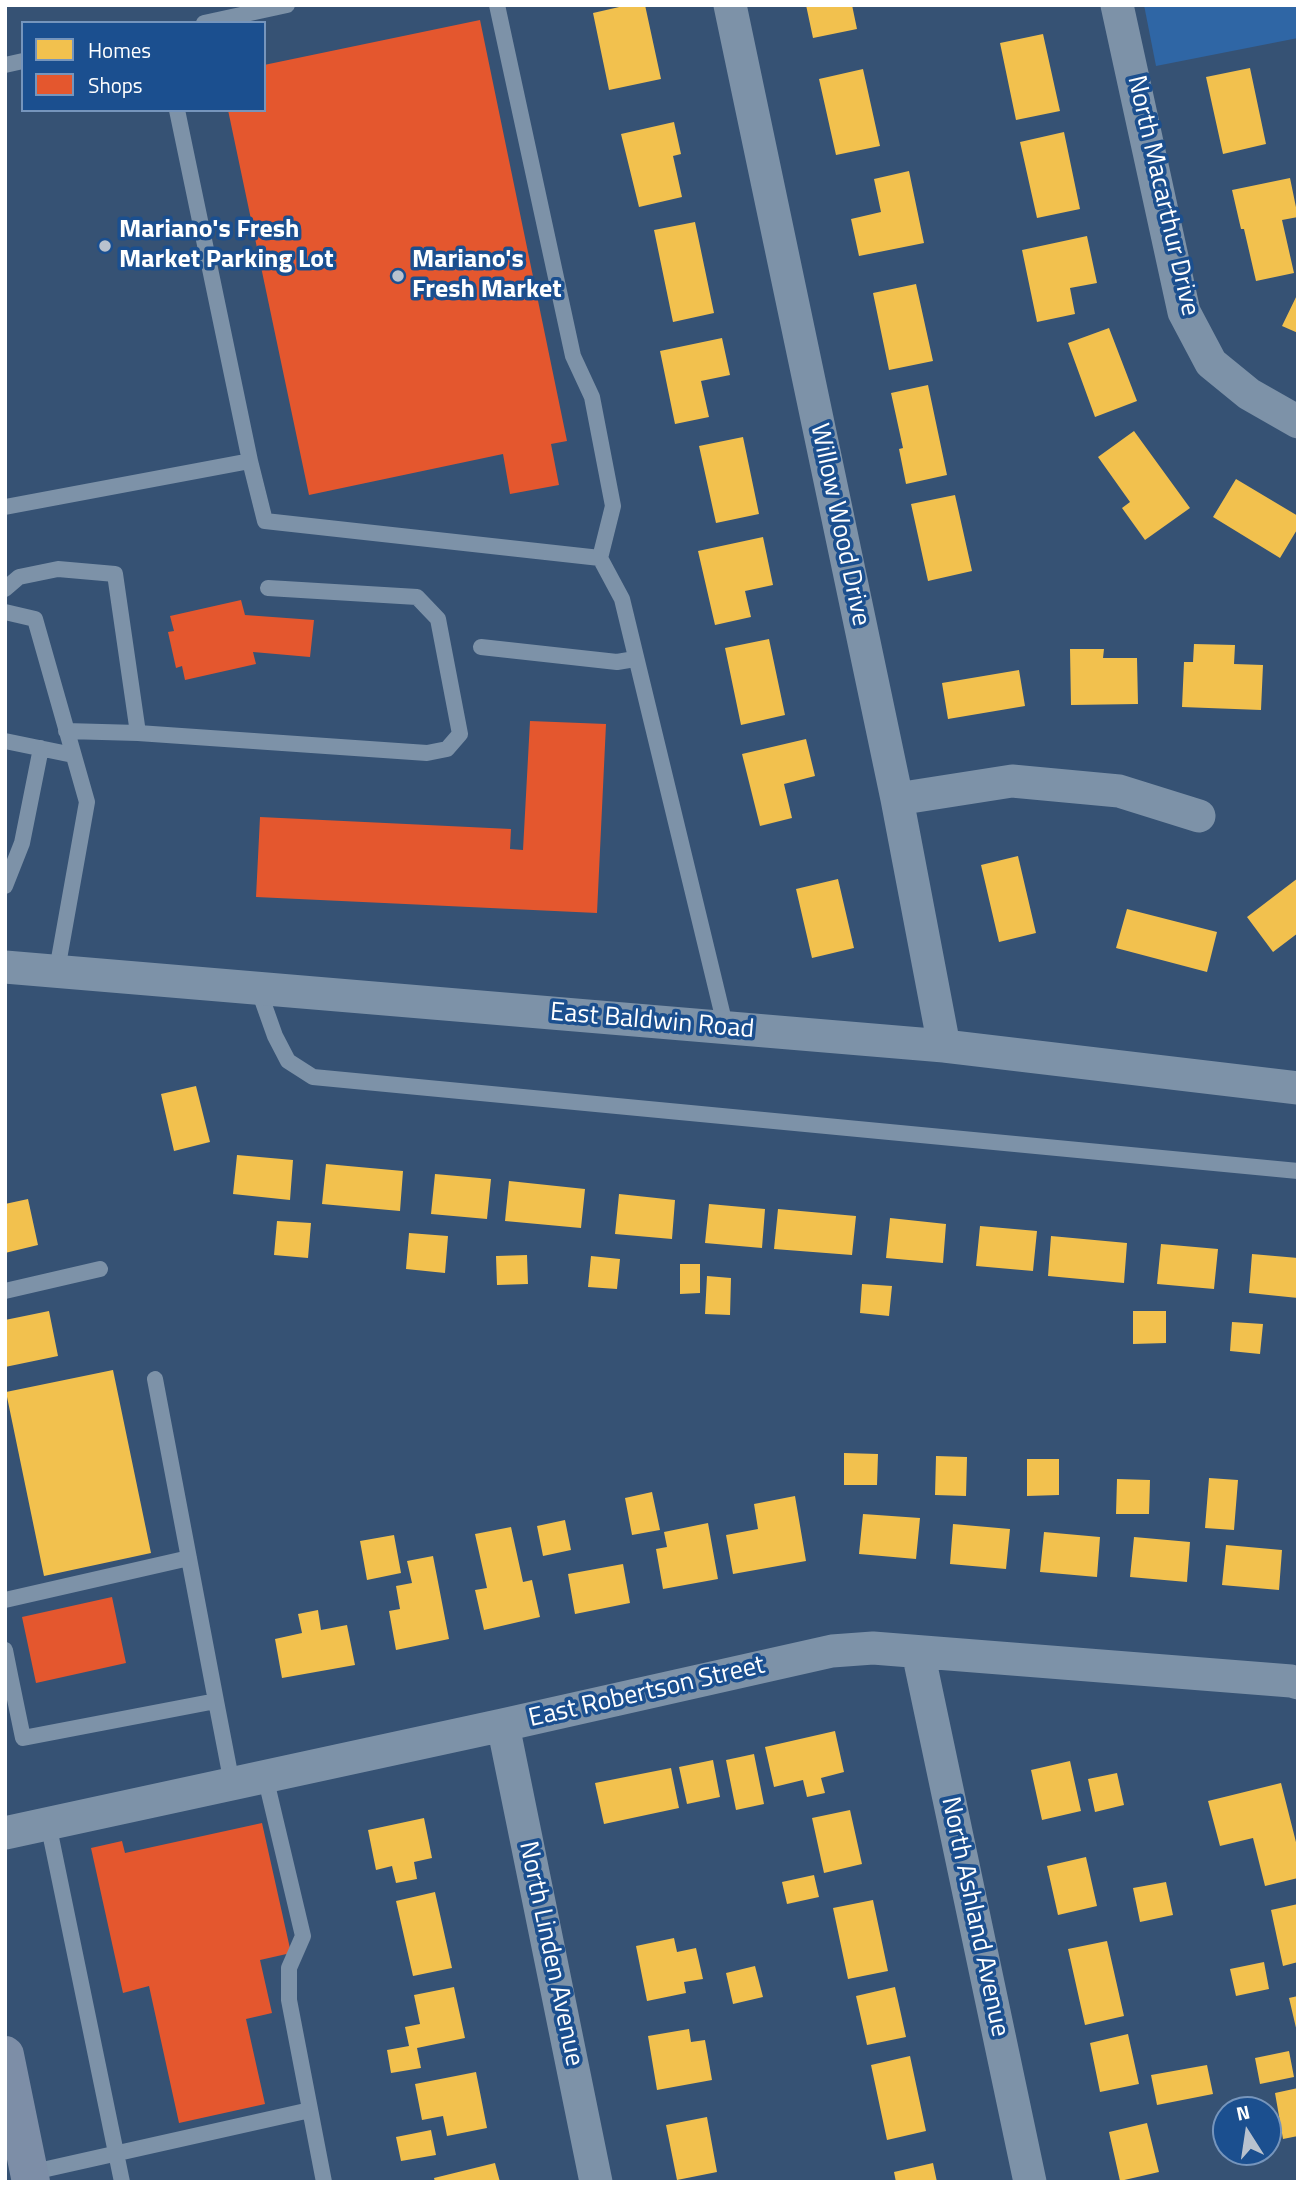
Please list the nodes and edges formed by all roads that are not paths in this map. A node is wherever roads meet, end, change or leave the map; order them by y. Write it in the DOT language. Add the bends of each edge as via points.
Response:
graph roads {
  1 [pos="287,5"];
  2 [pos="497,5"];
  3 [pos="730,5"];
  4 [pos="1117,5"];
  5 [pos="213,21"];
  6 [pos="177,112"];
  7 [pos="1298,422"];
  8 [pos="250,461"];
  9 [pos="5,507"];
  10 [pos="600,558"];
  11 [pos="5,589"];
  12 [pos="268,589"];
  13 [pos="5,612"];
  14 [pos="481,647"];
  15 [pos="635,659"];
  16 [pos="66,731"];
  17 [pos="138,733"];
  18 [pos="5,741"];
  19 [pos="41,748"];
  20 [pos="73,755"];
  21 [pos="897,799"];
  22 [pos="1199,816"];
  23 [pos="6,885"];
  24 [pos="5,967"];
  25 [pos="57,970"];
  26 [pos="258,988"];
  27 [pos="726,1029"];
  28 [pos="944,1046"];
  29 [pos="1298,1088"];
  30 [pos="1298,1171"];
  31 [pos="100,1269"];
  32 [pos="5,1291"];
  33 [pos="155,1379"];
  34 [pos="189,1558"];
  35 [pos="5,1600"];
  36 [pos="5,1650"];
  37 [pos="918,1652"];
  38 [pos="8,1675"];
  39 [pos="1298,1683"];
  40 [pos="216,1701"];
  41 [pos="503,1726"];
  42 [pos="265,1776"];
  43 [pos="232,1784"];
  44 [pos="48,1823"];
  45 [pos="5,1833"];
  46 [pos="7,2071"];
  47 [pos="310,2110"];
  48 [pos="115,2153"];
  49 [pos="30,2177"];
  50 [pos="122,2182"];
  51 [pos="324,2182"];
  52 [pos="597,2182"];
  53 [pos="1030,2182"];
  1 -- 5 [label="lane"];
  2 -- 10 [label="lane" via="573,356 592,397 613,506"];
  3 -- 21 [label="street, Willow Wood Drive"];
  4 -- 7 [label="street, North Macarthur Drive" via="1184,312 1212,363 1249,394"];
  6 -- 8 [label="lane"];
  8 -- 9 [label="lane"];
  8 -- 10 [label="lane" via="265,521"];
  10 -- 15 [label="lane" via="622,600"];
  11 -- 17 [label="lane" via="19,577 58,569 115,574"];
  12 -- 17 [label="lane" via="417,597 438,619 460,734 447,749 427,753"];
  13 -- 16 [label="lane" via="35,619"];
  14 -- 15 [label="lane" via="617,662"];
  15 -- 27 [label="lane"];
  16 -- 17 [label="lane"];
  16 -- 20 [label="lane"];
  18 -- 19 [label="lane"];
  19 -- 20 [label="lane"];
  19 -- 23 [label="lane" via="22,843"];
  20 -- 25 [label="lane" via="86,802"];
  21 -- 22 [label="street" via="1012,781 1119,791"];
  21 -- 28 [label="street, Willow Wood Drive"];
  24 -- 25 [label="street, East Baldwin Road"];
  25 -- 26 [label="street, East Baldwin Road"];
  26 -- 27 [label="street, East Baldwin Road"];
  26 -- 30 [label="lane" via="288,1061 313,1077"];
  27 -- 28 [label="street, East Baldwin Road"];
  28 -- 29 [label="street, East Baldwin Road"];
  31 -- 32 [label="lane"];
  33 -- 34 [label="lane"];
  34 -- 35 [label="lane"];
  34 -- 40 [label="lane"];
  36 -- 38 [label="lane"];
  37 -- 39 [label="street, East Robertson Street"];
  37 -- 41 [label="street, East Robertson Street" via="832,1651"];
  37 -- 53 [label="street, North Ashland Avenue"];
  38 -- 40 [label="lane" via="23,1738"];
  40 -- 43 [label="lane"];
  41 -- 42 [label="street, East Robertson Street"];
  41 -- 52 [label="street, North Linden Avenue"];
  42 -- 43 [label="street, East Robertson Street"];
  42 -- 47 [label="lane" via="303,1936 289,1968 289,2000"];
  43 -- 44 [label="street, East Robertson Street"];
  44 -- 45 [label="street, East Robertson Street"];
  44 -- 48 [label="lane"];
  46 -- 49 [label="main road"];
  47 -- 48 [label="lane"];
  47 -- 51 [label="lane"];
  48 -- 49 [label="lane"];
  48 -- 50 [label="lane"];
}
